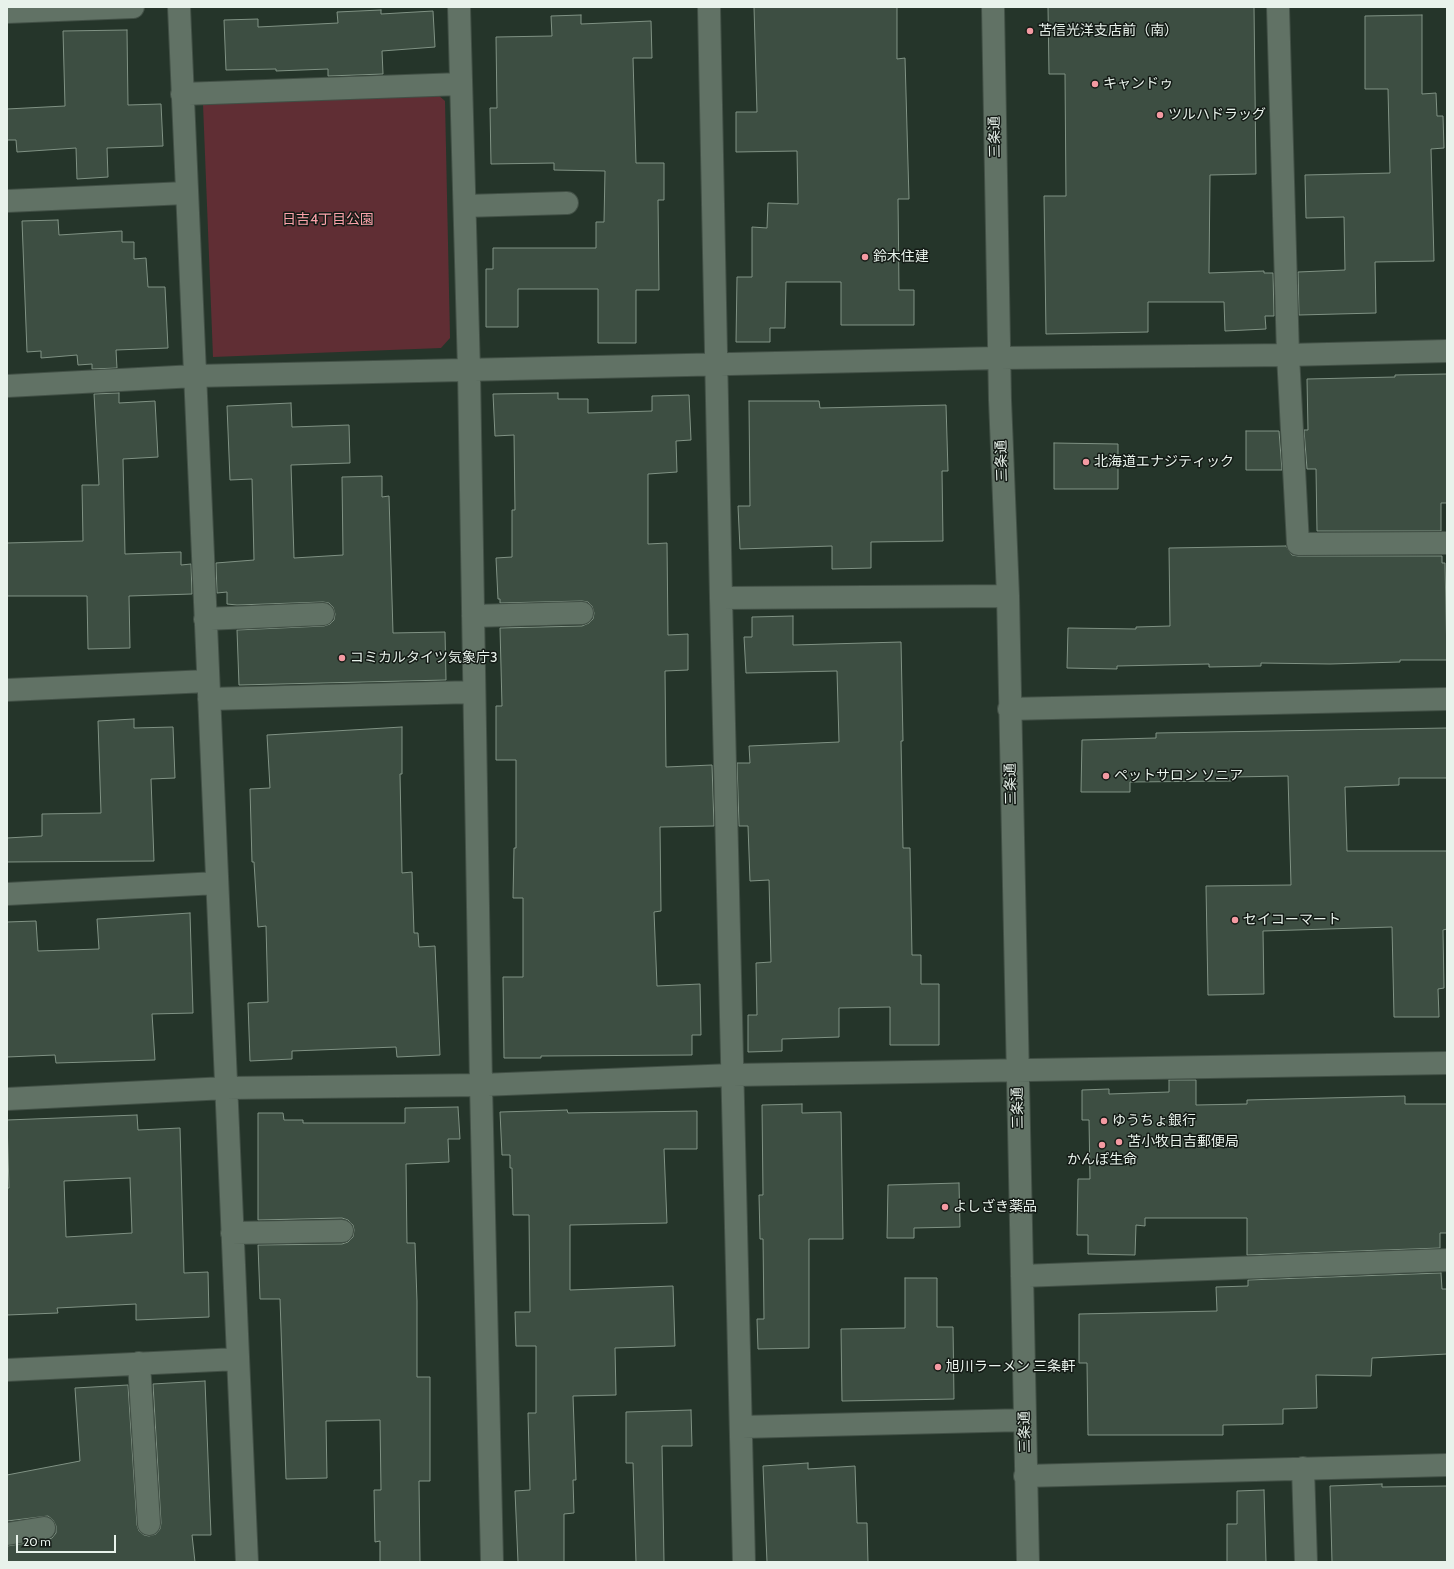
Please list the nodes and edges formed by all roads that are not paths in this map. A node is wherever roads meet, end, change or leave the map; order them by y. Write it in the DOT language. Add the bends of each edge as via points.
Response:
graph roads {
  1 [pos="133,7"];
  2 [pos="179,7"];
  3 [pos="459,7"];
  4 [pos="710,7"];
  5 [pos="992,7"];
  6 [pos="1278,7"];
  7 [pos="7,12"];
  8 [pos="461,84"];
  9 [pos="182,94"];
  10 [pos="186,193"];
  11 [pos="7,201"];
  12 [pos="567,203"];
  13 [pos="465,206"];
  14 [pos="1447,351"];
  15 [pos="1288,355"];
  16 [pos="999,358"];
  17 [pos="717,365"];
  18 [pos="469,371"];
  19 [pos="195,376"];
  20 [pos="7,386"];
  21 [pos="1447,544"];
  22 [pos="1008,596"];
  23 [pos="721,598"];
  24 [pos="582,613"];
  25 [pos="323,614"];
  26 [pos="473,616"];
  27 [pos="205,619"];
  28 [pos="7,690"];
  29 [pos="209,690"];
  30 [pos="474,692"];
  31 [pos="1447,699"];
  32 [pos="1009,709"];
  33 [pos="217,883"];
  34 [pos="7,894"];
  35 [pos="1447,1063"];
  36 [pos="1017,1071"];
  37 [pos="733,1075"];
  38 [pos="481,1086"];
  39 [pos="226,1088"];
  40 [pos="7,1099"];
  41 [pos="342,1231"];
  42 [pos="232,1233"];
  43 [pos="1447,1260"];
  44 [pos="1022,1276"];
  45 [pos="238,1359"];
  46 [pos="139,1363"];
  47 [pos="7,1370"];
  48 [pos="1025,1420"];
  49 [pos="742,1427"];
  50 [pos="1447,1465"];
  51 [pos="1303,1468"];
  52 [pos="1025,1476"];
  53 [pos="149,1524"];
  54 [pos="44,1528"];
  55 [pos="7,1534"];
  56 [pos="247,1562"];
  57 [pos="492,1562"];
  58 [pos="744,1562"];
  59 [pos="1028,1562"];
  60 [pos="1306,1562"];
  1 -- 7 [label="street"];
  2 -- 9 [label="street"];
  3 -- 8 [label="street"];
  4 -- 17 [label="street"];
  5 -- 16 [label="street, 三条通"];
  6 -- 15 [label="street"];
  8 -- 9 [label="street"];
  8 -- 13 [label="street"];
  9 -- 10 [label="street"];
  10 -- 11 [label="street"];
  10 -- 19 [label="street"];
  12 -- 13 [label="street"];
  13 -- 18 [label="street"];
  14 -- 15 [label="street"];
  15 -- 16 [label="street"];
  15 -- 21 [label="street" via="1298,544"];
  16 -- 17 [label="street"];
  16 -- 22 [label="street, 三条通"];
  17 -- 18 [label="street"];
  17 -- 23 [label="street"];
  18 -- 19 [label="street"];
  18 -- 26 [label="street"];
  19 -- 20 [label="street"];
  19 -- 27 [label="street"];
  22 -- 23 [label="street"];
  22 -- 32 [label="street, 三条通"];
  23 -- 37 [label="street"];
  24 -- 26 [label="street"];
  25 -- 27 [label="street"];
  26 -- 30 [label="street"];
  27 -- 29 [label="street"];
  28 -- 29 [label="street"];
  29 -- 30 [label="street"];
  29 -- 33 [label="street"];
  30 -- 38 [label="street"];
  31 -- 32 [label="street"];
  32 -- 36 [label="street, 三条通"];
  33 -- 34 [label="street"];
  33 -- 39 [label="street"];
  35 -- 36 [label="street"];
  36 -- 37 [label="street"];
  36 -- 44 [label="street, 三条通"];
  37 -- 38 [label="street"];
  37 -- 49 [label="street"];
  38 -- 39 [label="street"];
  38 -- 57 [label="street"];
  39 -- 40 [label="street"];
  39 -- 42 [label="street"];
  41 -- 42 [label="street"];
  42 -- 45 [label="street"];
  43 -- 44 [label="street"];
  44 -- 48 [label="street, 三条通"];
  45 -- 46 [label="street"];
  45 -- 56 [label="street"];
  46 -- 47 [label="street"];
  46 -- 53 [label="street"];
  48 -- 49 [label="street"];
  48 -- 52 [label="street, 三条通"];
  49 -- 58 [label="street"];
  50 -- 51 [label="street"];
  51 -- 52 [label="street"];
  51 -- 60 [label="street"];
  52 -- 59 [label="street, 三条通"];
  54 -- 55 [label="street"];
}
